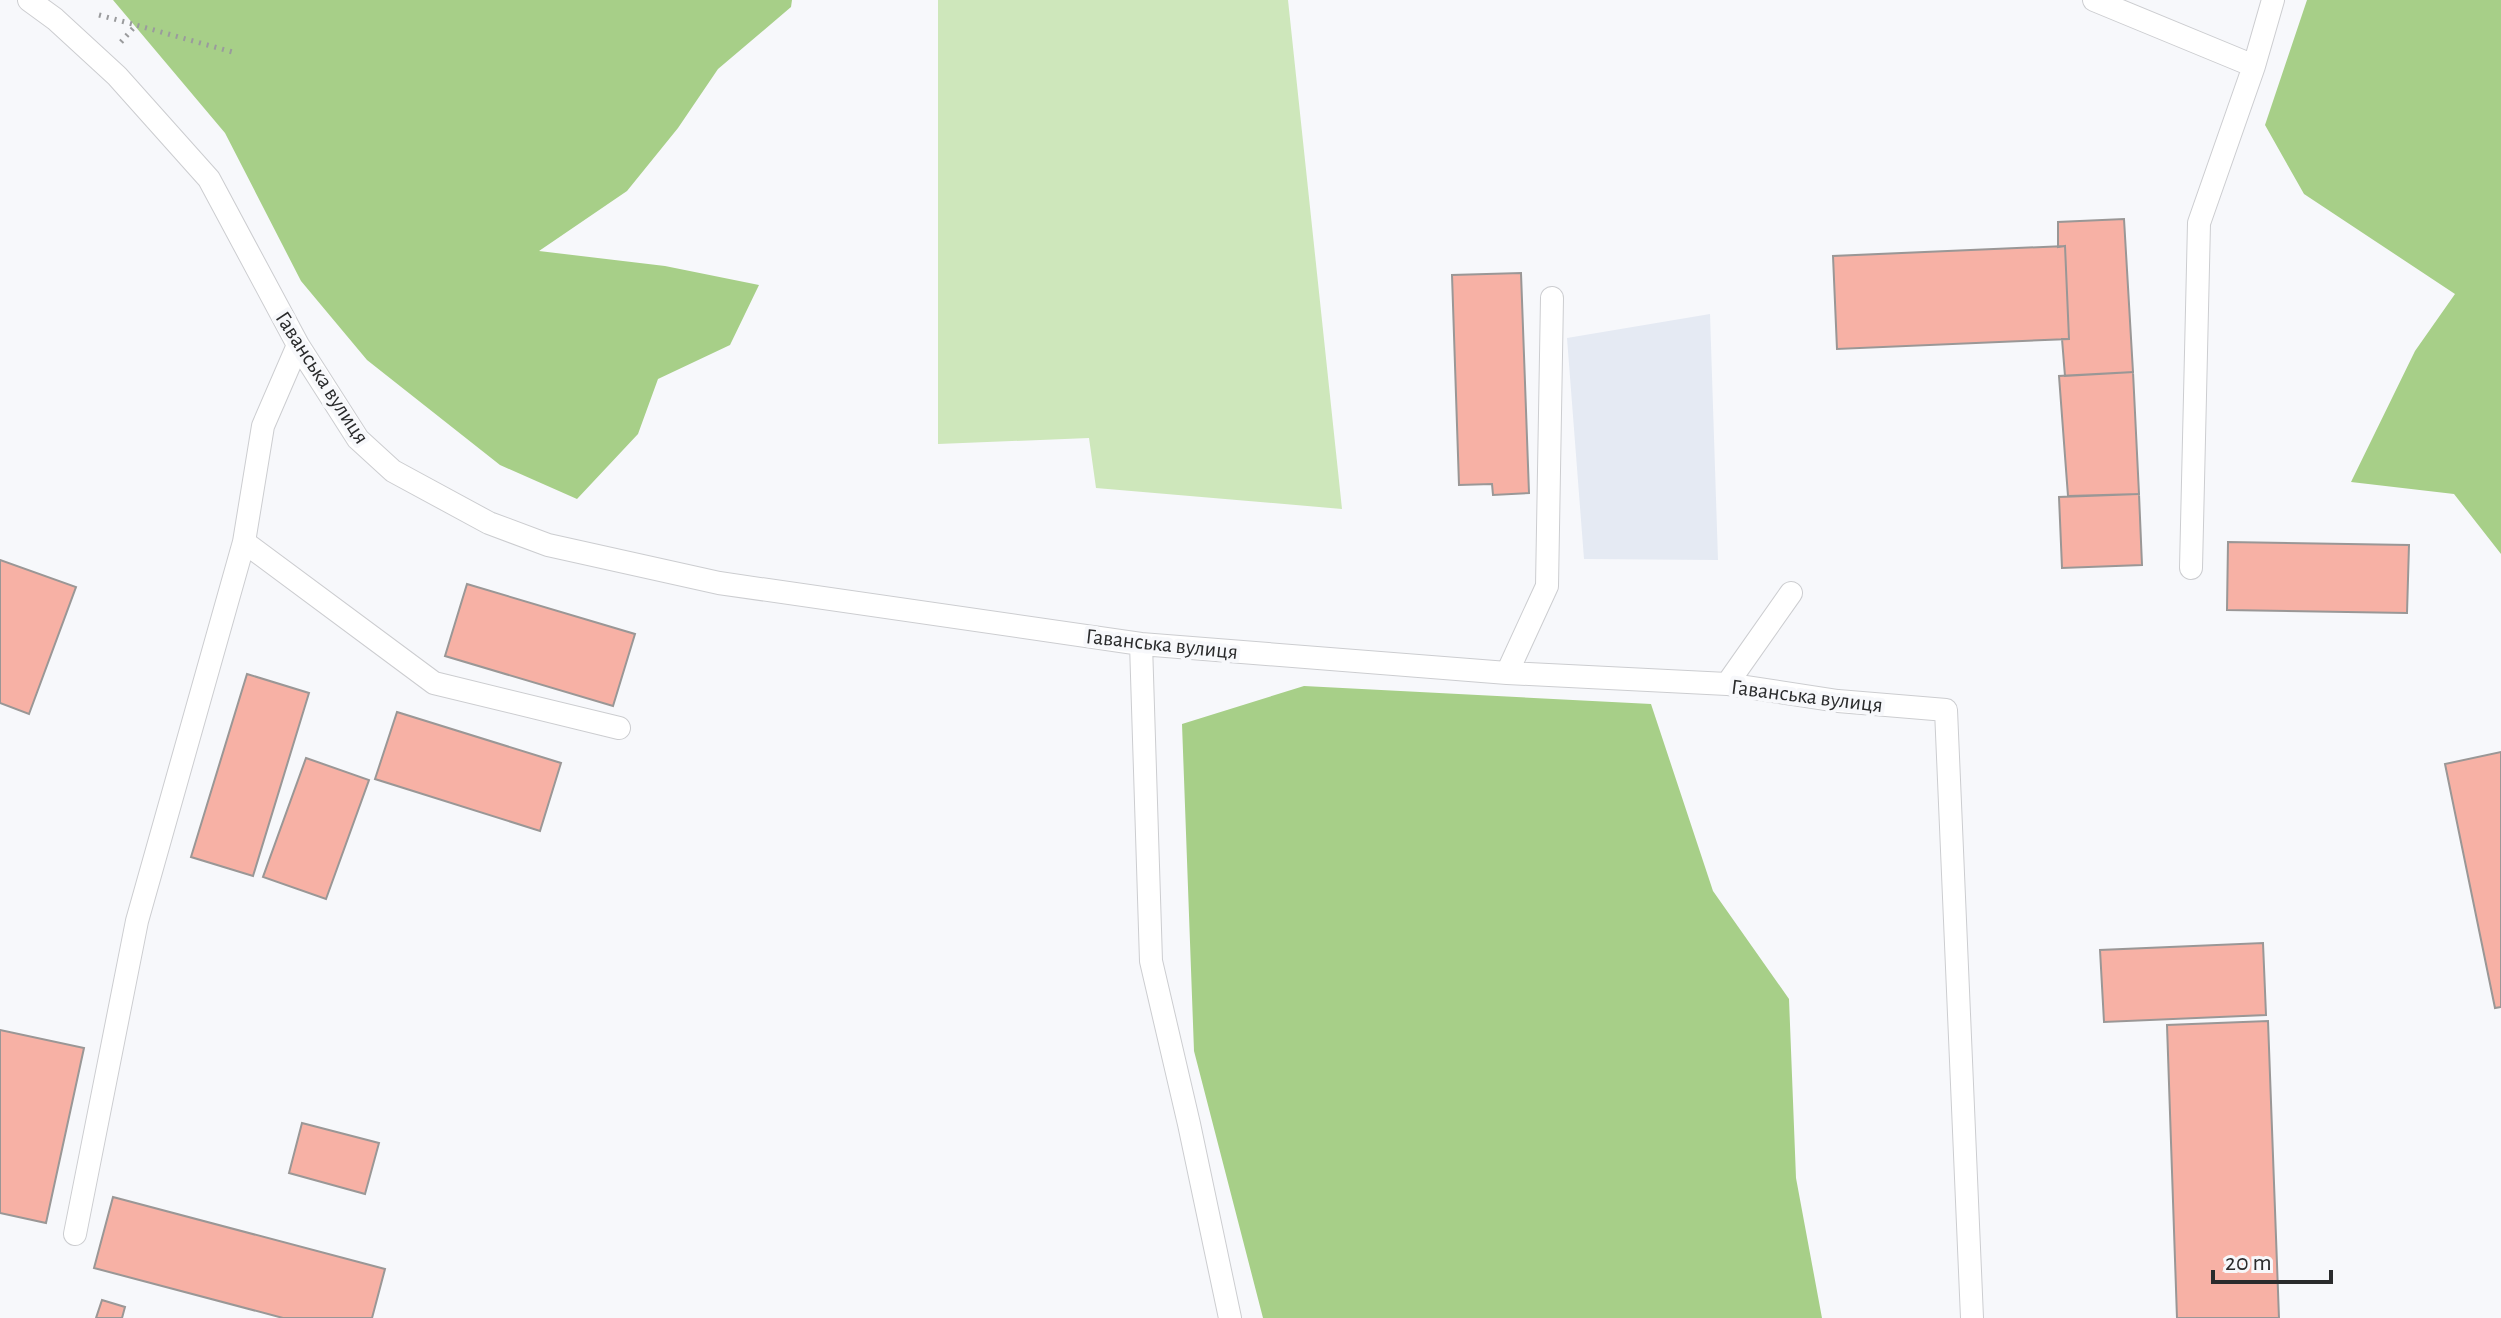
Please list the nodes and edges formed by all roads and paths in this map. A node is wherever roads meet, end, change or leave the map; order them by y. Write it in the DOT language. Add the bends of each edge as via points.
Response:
graph roads {
  1 [pos="29,0"];
  2 [pos="2094,0"];
  3 [pos="2273,0"];
  4 [pos="88,13"];
  5 [pos="136,25"];
  6 [pos="236,53"];
  7 [pos="101,63"];
  8 [pos="2254,66"];
  9 [pos="1552,298"];
  10 [pos="298,345"];
  11 [pos="244,542"];
  12 [pos="2191,568"];
  13 [pos="1791,593"];
  14 [pos="1141,644"];
  15 [pos="1507,673"];
  16 [pos="1727,684"];
  17 [pos="619,728"];
  18 [pos="75,1234"];
  19 [pos="1230,1318"];
  20 [pos="1972,1318"];
  1 -- 7 [label="lane, Гаванська вулиця"];
  2 -- 8 [label="lane"];
  3 -- 8 [label="lane"];
  4 -- 5 [label="path"];
  5 -- 6 [label="path"];
  5 -- 7 [label="path"];
  7 -- 10 [label="lane, Гаванська вулиця" via="209,179"];
  8 -- 12 [label="lane" via="2199,223"];
  9 -- 15 [label="lane" via="1547,586"];
  10 -- 11 [label="lane" via="263,426"];
  10 -- 14 [label="lane, Гаванська вулиця" via="358,439 393,471 489,523 534,539 719,583"];
  11 -- 17 [label="lane" via="434,683"];
  11 -- 18 [label="lane" via="137,921"];
  13 -- 16 [label="lane"];
  14 -- 15 [label="lane, Гаванська вулиця"];
  14 -- 19 [label="lane" via="1151,961"];
  15 -- 16 [label="lane, Гаванська вулиця"];
  16 -- 20 [label="lane, Гаванська вулиця" via="1946,710"];
}
